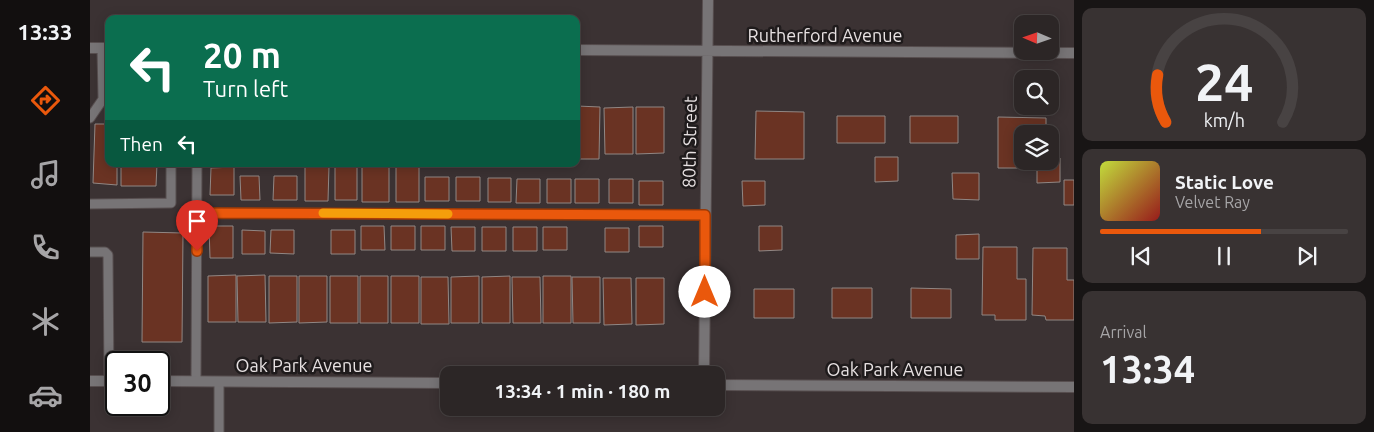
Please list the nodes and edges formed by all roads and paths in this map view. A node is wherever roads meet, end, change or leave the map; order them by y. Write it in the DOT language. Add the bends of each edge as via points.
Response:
graph roads {
  1 [pos="708,0"];
  2 [pos="90,48"];
  3 [pos="105,48"];
  4 [pos="580,50"];
  5 [pos="707,51"];
  6 [pos="1074,53"];
  7 [pos="105,100"];
  8 [pos="90,118"];
  9 [pos="171,167"];
  10 [pos="197,167"];
  11 [pos="90,204"];
  12 [pos="197,213"];
  13 [pos="705,215"];
  14 [pos="90,252"];
  15 [pos="112,351"];
  16 [pos="704,366"];
  17 [pos="90,381"];
  18 [pos="105,381"];
  19 [pos="170,381"];
  20 [pos="196,382"];
  21 [pos="219,382"];
  22 [pos="440,383"];
  23 [pos="725,385"];
  24 [pos="1074,387"];
  25 [pos="219,432"];
  1 -- 5 [label="street, 80th Street"];
  2 -- 3 [label="street"];
  4 -- 5 [label="street, Rutherford Avenue"];
  5 -- 6 [label="street, Rutherford Avenue"];
  5 -- 13 [label="street, 80th Street"];
  7 -- 8 [label="lane"];
  9 -- 11 [label="lane" via="171,203"];
  10 -- 12 [label="lane"];
  12 -- 13 [label="lane"];
  12 -- 20 [label="lane"];
  13 -- 16 [label="street, 80th Street"];
  14 -- 15 [label="lane" via="108,255"];
  17 -- 18 [label="street"];
  19 -- 20 [label="street, Oak Park Avenue"];
  20 -- 21 [label="street, Oak Park Avenue"];
  21 -- 22 [label="street, Oak Park Avenue"];
  21 -- 25 [label="lane"];
  23 -- 24 [label="street, Oak Park Avenue"];
}
